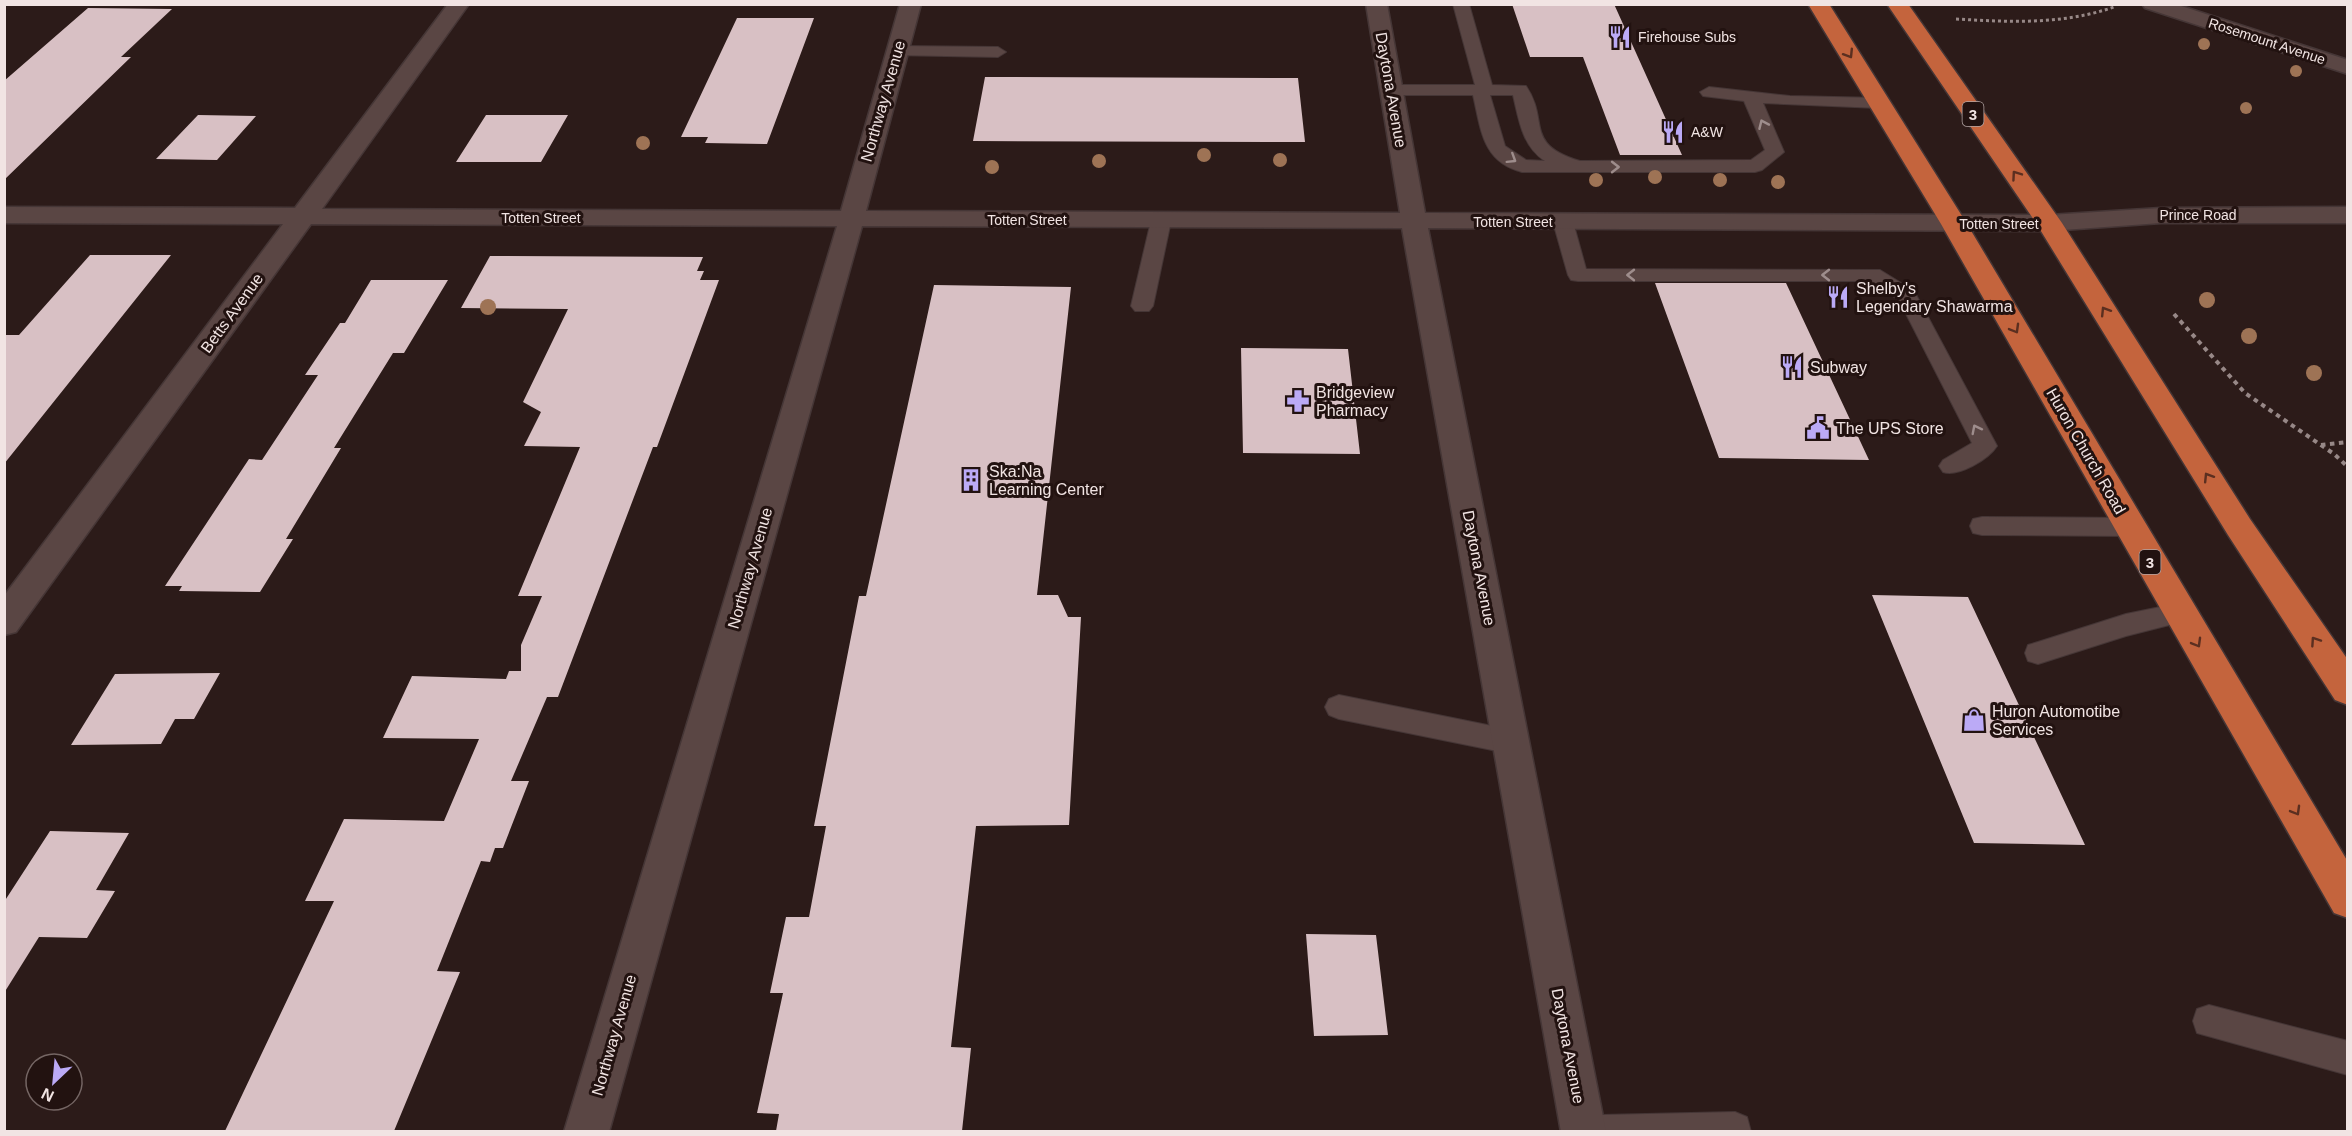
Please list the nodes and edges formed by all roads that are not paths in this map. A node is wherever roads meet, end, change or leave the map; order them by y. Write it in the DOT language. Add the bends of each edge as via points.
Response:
graph roads {
  1 [pos="459,4"];
  2 [pos="911,4"];
  3 [pos="1376,4"];
  4 [pos="1461,4"];
  5 [pos="1818,4"];
  6 [pos="1897,4"];
  7 [pos="2152,4"];
  8 [pos="898,51"];
  9 [pos="998,52"];
  10 [pos="2348,67"];
  11 [pos="1390,90"];
  12 [pos="1482,90"];
  13 [pos="1709,92"];
  14 [pos="1750,96"];
  15 [pos="1879,103"];
  16 [pos="1580,167"];
  17 [pos="4,215"];
  18 [pos="2348,215"];
  19 [pos="302,217"];
  20 [pos="849,220"];
  21 [pos="1161,221"];
  22 [pos="1414,222"];
  23 [pos="1563,222"];
  24 [pos="2049,223"];
  25 [pos="1954,224"];
  26 [pos="1142,306"];
  27 [pos="1951,466"];
  28 [pos="1982,526"];
  29 [pos="2130,527"];
  30 [pos="2180,613"];
  31 [pos="4,622"];
  32 [pos="2038,652"];
  33 [pos="2348,690"];
  34 [pos="1339,707"];
  35 [pos="1512,742"];
  36 [pos="2348,900"];
  37 [pos="2209,1021"];
  38 [pos="2348,1058"];
  39 [pos="1735,1129"];
  40 [pos="586,1131"];
  41 [pos="1584,1131"];
  42 [pos="1600,1131"];
  1 -- 19 [label="street, Betts Avenue"];
  2 -- 8 [label="street, Northway Avenue"];
  3 -- 11 [label="street, Daytona Avenue"];
  4 -- 12 [label="lane"];
  5 -- 15 [label="highway, Huron Church Road / 3, one-way"];
  24 -- 6 [label="highway, 3, one-way"];
  7 -- 10 [label="street, Rosemount Avenue"];
  8 -- 9 [label="lane"];
  8 -- 20 [label="street, Northway Avenue"];
  11 -- 12 [label="lane"];
  11 -- 22 [label="street, Daytona Avenue"];
  12 -- 16 [label="lane" via="1520,90 1537,147 1553,160"];
  12 -- 16 [label="lane, one-way" via="1496,149 1522,166"];
  13 -- 14 [label="lane"];
  14 -- 15 [label="lane"];
  16 -- 14 [label="lane, one-way" via="1755,166 1775,152"];
  15 -- 25 [label="highway, Huron Church Road / 3"];
  17 -- 19 [label="street, Totten Street"];
  18 -- 24 [label="street, Prince Road" via="2163,214"];
  19 -- 20 [label="street, Totten Street"];
  19 -- 31 [label="street, Betts Avenue"];
  20 -- 21 [label="street, Totten Street"];
  20 -- 40 [label="street, Northway Avenue"];
  21 -- 22 [label="street, Totten Street"];
  21 -- 26 [label="lane"];
  22 -- 23 [label="street, Totten Street"];
  22 -- 35 [label="street, Daytona Avenue"];
  23 -- 25 [label="street, Totten Street"];
  27 -- 23 [label="lane, one-way" via="1985,446 1907,296 1872,275 1578,275"];
  24 -- 25 [label="street, Totten Street"];
  33 -- 24 [label="highway, 3, one-way" via="2239,526"];
  25 -- 29 [label="highway, Huron Church Road / 3, one-way"];
  28 -- 29 [label="lane"];
  29 -- 30 [label="highway, Huron Church Road / 3"];
  30 -- 32 [label="lane"];
  30 -- 36 [label="highway, Huron Church Road / 3, one-way"];
  34 -- 35 [label="lane"];
  35 -- 41 [label="street, Daytona Avenue"];
  37 -- 38 [label="lane"];
  39 -- 42 [label="lane"];
}
